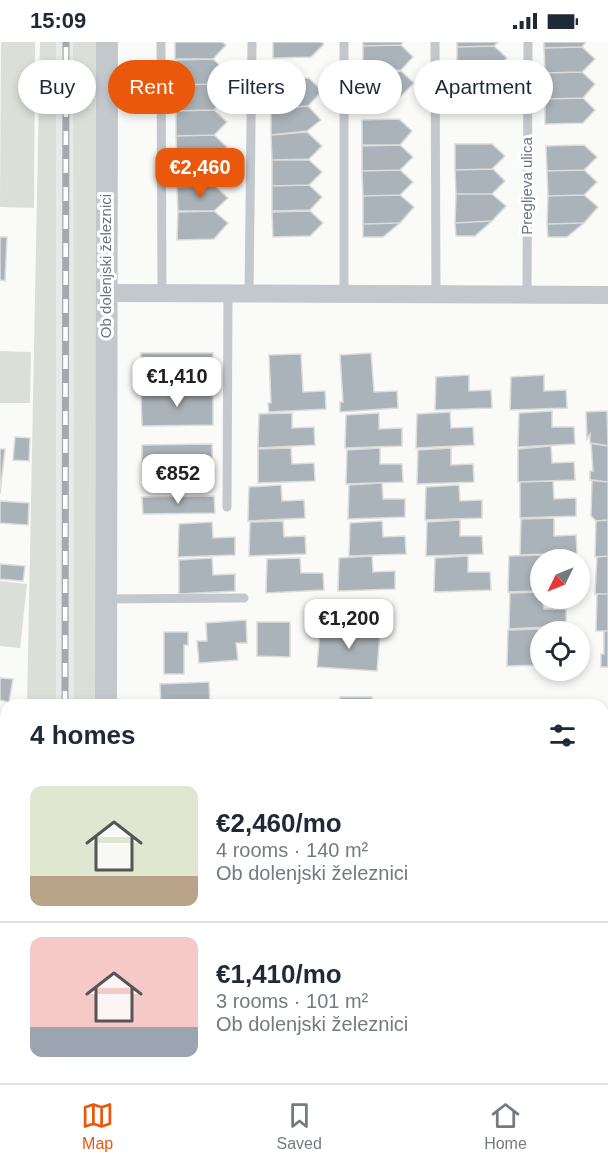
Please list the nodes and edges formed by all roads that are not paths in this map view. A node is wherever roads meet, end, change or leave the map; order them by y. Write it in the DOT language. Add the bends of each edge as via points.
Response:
graph roads {
  1 [pos="106,42"];
  2 [pos="161,42"];
  3 [pos="252,42"];
  4 [pos="344,42"];
  5 [pos="435,42"];
  6 [pos="528,42"];
  7 [pos="106,293"];
  8 [pos="162,293"];
  9 [pos="228,294"];
  10 [pos="249,294"];
  11 [pos="344,294"];
  12 [pos="436,294"];
  13 [pos="527,295"];
  14 [pos="608,295"];
  15 [pos="227,507"];
  16 [pos="244,598"];
  17 [pos="106,599"];
  18 [pos="106,699"];
  1 -- 7 [label="street, Ob dolenjski železnici"];
  2 -- 8 [label="lane"];
  3 -- 10 [label="lane"];
  4 -- 11 [label="lane"];
  5 -- 12 [label="lane"];
  6 -- 13 [label="lane, Pregljeva ulica"];
  7 -- 8 [label="street"];
  7 -- 17 [label="street, Ob dolenjski železnici"];
  8 -- 9 [label="street"];
  9 -- 10 [label="street"];
  9 -- 15 [label="lane"];
  10 -- 11 [label="street"];
  11 -- 12 [label="street"];
  12 -- 13 [label="street"];
  13 -- 14 [label="street"];
  16 -- 17 [label="lane"];
  17 -- 18 [label="street, Ob dolenjski železnici"];
}
